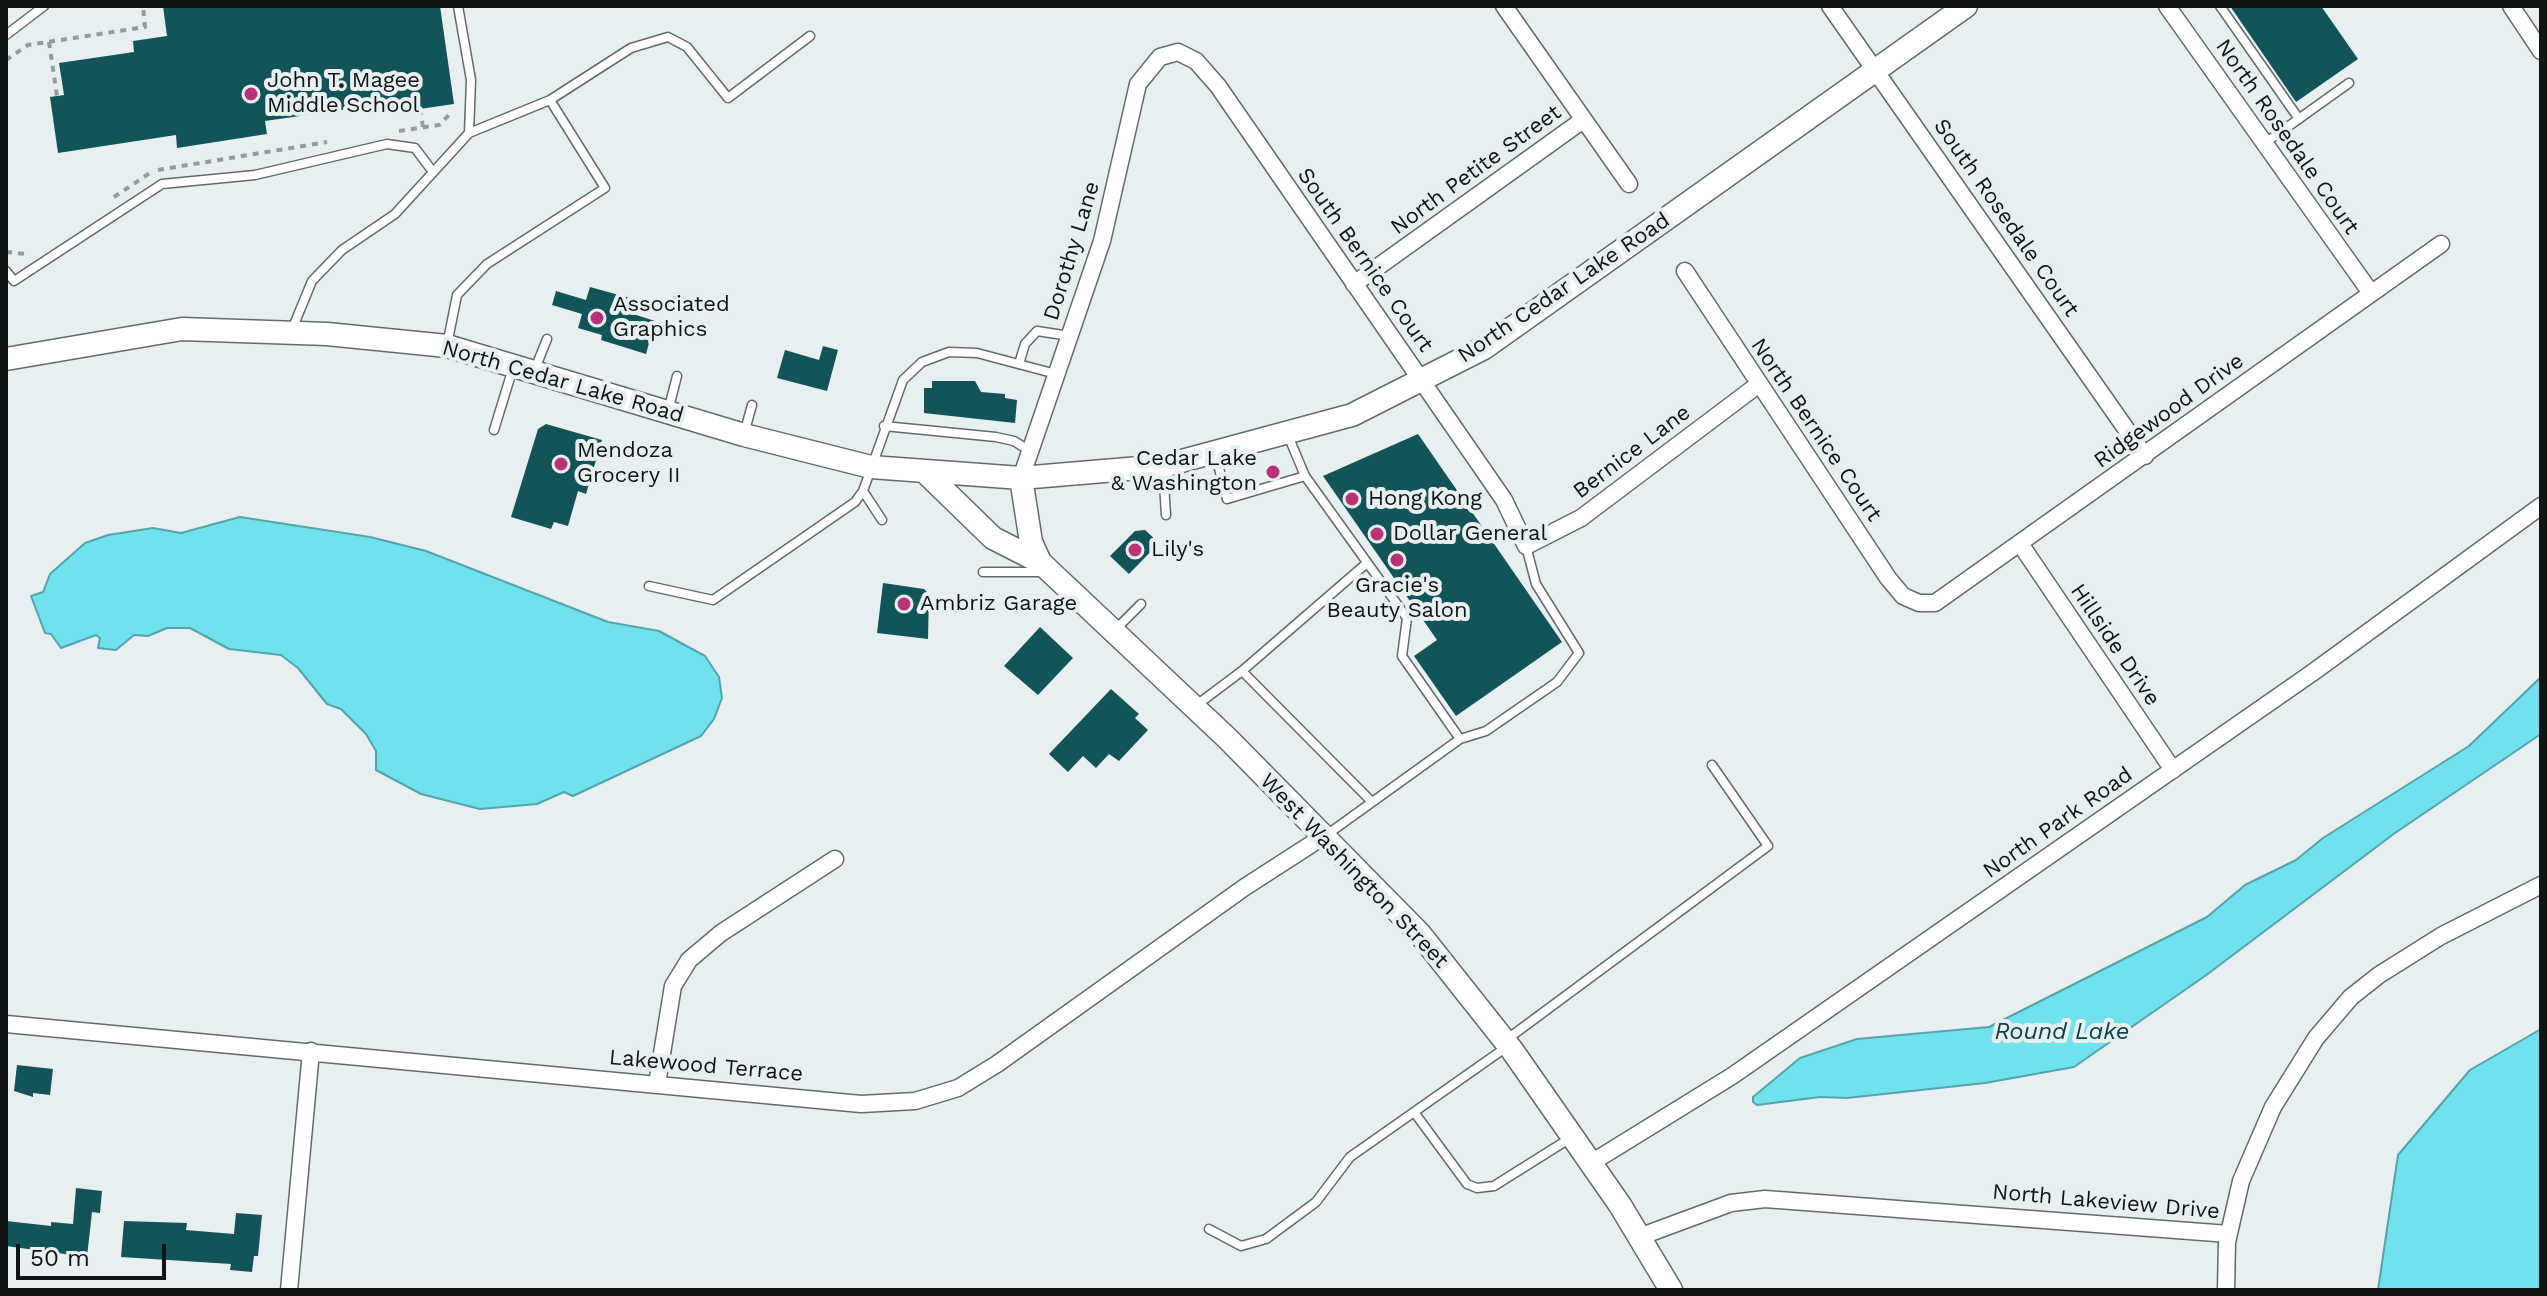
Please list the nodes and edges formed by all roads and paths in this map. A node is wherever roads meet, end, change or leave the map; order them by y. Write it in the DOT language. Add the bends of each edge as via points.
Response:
graph roads {
  1 [pos="44,6"];
  2 [pos="143,6"];
  3 [pos="458,6"];
  4 [pos="1504,6"];
  5 [pos="1830,6"];
  6 [pos="1966,6"];
  7 [pos="2167,6"];
  8 [pos="2220,6"];
  9 [pos="2511,6"];
  10 [pos="6,35"];
  11 [pos="810,36"];
  12 [pos="49,42"];
  13 [pos="2541,51"];
  14 [pos="1178,52"];
  15 [pos="6,60"];
  16 [pos="1875,70"];
  17 [pos="2349,83"];
  18 [pos="57,96"];
  19 [pos="550,100"];
  20 [pos="420,109"];
  21 [pos="2299,119"];
  22 [pos="1583,120"];
  23 [pos="423,127"];
  24 [pos="469,133"];
  25 [pos="2265,144"];
  26 [pos="433,172"];
  27 [pos="1629,184"];
  28 [pos="2441,244"];
  29 [pos="6,271"];
  30 [pos="1685,271"];
  31 [pos="1354,284"];
  32 [pos="2371,293"];
  33 [pos="291,332"];
  34 [pos="1070,336"];
  35 [pos="547,339"];
  36 [pos="447,346"];
  37 [pos="6,359"];
  38 [pos="1019,364"];
  39 [pos="524,370"];
  40 [pos="1056,374"];
  41 [pos="677,376"];
  42 [pos="1421,380"];
  43 [pos="1759,384"];
  44 [pos="752,405"];
  45 [pos="668,412"];
  46 [pos="884,426"];
  47 [pos="494,430"];
  48 [pos="1286,433"];
  49 [pos="744,435"];
  50 [pos="1030,451"];
  51 [pos="1214,452"];
  52 [pos="2145,456"];
  53 [pos="1163,466"];
  54 [pos="871,467"];
  55 [pos="924,471"];
  56 [pos="1305,476"];
  57 [pos="1021,478"];
  58 [pos="863,491"];
  59 [pos="2541,506"];
  60 [pos="1166,515"];
  61 [pos="882,520"];
  62 [pos="2021,545"];
  63 [pos="1526,546"];
  64 [pos="1367,563"];
  65 [pos="1046,567"];
  66 [pos="983,572"];
  67 [pos="649,586"];
  68 [pos="1919,603"];
  69 [pos="1141,604"];
  70 [pos="1113,631"];
  71 [pos="1242,671"];
  72 [pos="1194,707"];
  73 [pos="1460,739"];
  74 [pos="1712,765"];
  75 [pos="2173,770"];
  76 [pos="1371,801"];
  77 [pos="1324,836"];
  78 [pos="835,859"];
  79 [pos="2541,885"];
  80 [pos="6,1024"];
  81 [pos="1507,1043"];
  82 [pos="311,1051"];
  83 [pos="657,1084"];
  84 [pos="1414,1112"];
  85 [pos="1573,1137"];
  86 [pos="1591,1163"];
  87 [pos="1209,1229"];
  88 [pos="2229,1234"];
  89 [pos="1639,1237"];
  90 [pos="289,1290"];
  91 [pos="1671,1290"];
  92 [pos="2226,1290"];
  1 -- 10 [label="lane"];
  2 -- 12 [label="path" via="145,27"];
  3 -- 24 [label="lane" via="471,80"];
  4 -- 22 [label="street"];
  5 -- 16 [label="street, South Rosedale Court"];
  6 -- 16 [label="main road, North Cedar Lake Road"];
  7 -- 25 [label="street, North Rosedale Court"];
  8 -- 21 [label="lane"];
  9 -- 13 [label="street"];
  11 -- 19 [label="lane" via="728,98 687,47 668,37 631,48"];
  12 -- 15 [label="path" via="28,45"];
  12 -- 18 [label="path"];
  14 -- 31 [label="street, South Bernice Court" via="1196,61 1218,86"];
  14 -- 34 [label="street, Dorothy Lane" via="1160,57 1138,84 1102,241"];
  16 -- 42 [label="main road, North Cedar Lake Road" via="1484,348"];
  16 -- 52 [label="street, South Rosedale Court"];
  17 -- 21 [label="lane"];
  19 -- 24 [label="lane"];
  19 -- 36 [label="lane" via="605,188 487,264 457,295"];
  20 -- 23 [label="path"];
  21 -- 25 [label="lane"];
  22 -- 27 [label="street"];
  22 -- 31 [label="street, North Petite Street"];
  24 -- 26 [label="lane"];
  25 -- 32 [label="street, North Rosedale Court"];
  26 -- 29 [label="lane" via="415,148 387,144 255,175 162,184 14,281"];
  26 -- 33 [label="lane" via="395,214 342,250 312,281"];
  28 -- 32 [label="street, Ridgewood Drive"];
  30 -- 43 [label="street, North Bernice Court"];
  31 -- 42 [label="street, South Bernice Court"];
  32 -- 52 [label="street, Ridgewood Drive"];
  33 -- 36 [label="main road, North Cedar Lake Road"];
  33 -- 37 [label="main road, North Cedar Lake Road" via="182,329"];
  34 -- 38 [label="lane" via="1037,331 1025,344"];
  34 -- 40 [label="street, Dorothy Lane"];
  35 -- 39 [label="lane"];
  36 -- 39 [label="main road, North Cedar Lake Road"];
  38 -- 40 [label="lane"];
  38 -- 46 [label="lane" via="949,352 922,362 903,380"];
  39 -- 45 [label="main road, North Cedar Lake Road"];
  39 -- 47 [label="lane"];
  40 -- 50 [label="street, Dorothy Lane"];
  41 -- 45 [label="lane"];
  42 -- 48 [label="main road, North Cedar Lake Road" via="1352,415"];
  42 -- 63 [label="street, South Bernice Court" via="1504,500"];
  43 -- 63 [label="street, Bernice Lane" via="1581,518"];
  43 -- 68 [label="street, North Bernice Court" via="1888,578 1903,596"];
  44 -- 49 [label="lane"];
  45 -- 49 [label="main road, North Cedar Lake Road"];
  46 -- 50 [label="lane" via="996,437"];
  46 -- 54 [label="lane"];
  48 -- 51 [label="main road, North Cedar Lake Road"];
  48 -- 56 [label="lane"];
  49 -- 54 [label="main road, North Cedar Lake Road"];
  50 -- 57 [label="street, Dorothy Lane"];
  51 -- 53 [label="main road, North Cedar Lake Road"];
  51 -- 56 [label="lane" via="1227,499"];
  52 -- 62 [label="street, Ridgewood Drive"];
  53 -- 57 [label="main road, North Cedar Lake Road"];
  53 -- 60 [label="lane"];
  54 -- 55 [label="main road, North Cedar Lake Road"];
  54 -- 58 [label="lane"];
  55 -- 57 [label="main road, North Cedar Lake Road"];
  55 -- 65 [label="main road" via="993,538"];
  56 -- 64 [label="lane"];
  57 -- 65 [label="main road, West Washington Street" via="1031,542"];
  58 -- 61 [label="lane"];
  58 -- 67 [label="lane" via="825,525 713,600"];
  59 -- 75 [label="street, North Park Road"];
  62 -- 68 [label="street, Ridgewood Drive" via="1951,594 1935,603"];
  62 -- 75 [label="street, Hillside Drive"];
  63 -- 73 [label="lane" via="1536,584 1579,653 1557,682 1486,731"];
  64 -- 71 [label="lane"];
  64 -- 73 [label="lane" via="1407,618 1402,656"];
  65 -- 66 [label="lane"];
  65 -- 70 [label="main road, West Washington Street"];
  69 -- 70 [label="lane"];
  70 -- 72 [label="main road, West Washington Street"];
  71 -- 72 [label="lane"];
  71 -- 76 [label="lane"];
  72 -- 77 [label="main road, West Washington Street"];
  73 -- 76 [label="lane"];
  74 -- 81 [label="lane" via="1768,846"];
  75 -- 86 [label="street, North Park Road" via="1732,1076"];
  76 -- 77 [label="lane"];
  77 -- 81 [label="main road, West Washington Street" via="1420,934"];
  77 -- 83 [label="street, Lakewood Terrace" via="958,1088 915,1101 861,1104"];
  78 -- 83 [label="street" via="689,960 673,986"];
  79 -- 88 [label="street, North Lakeview Drive" via="2441,936 2351,997 2316,1038 2273,1107 2241,1181"];
  80 -- 82 [label="street, Lakewood Terrace"];
  81 -- 84 [label="lane"];
  81 -- 85 [label="main road, West Washington Street"];
  82 -- 83 [label="street, Lakewood Terrace"];
  82 -- 90 [label="street"];
  84 -- 85 [label="lane" via="1467,1184 1477,1188 1494,1186"];
  84 -- 87 [label="lane" via="1350,1157 1316,1202 1266,1239 1241,1246"];
  85 -- 86 [label="main road, West Washington Street"];
  86 -- 89 [label="main road, West Washington Street"];
  88 -- 89 [label="street, North Lakeview Drive" via="1765,1199 1731,1203"];
  88 -- 92 [label="street"];
  89 -- 91 [label="main road, West Washington Street"];
}
